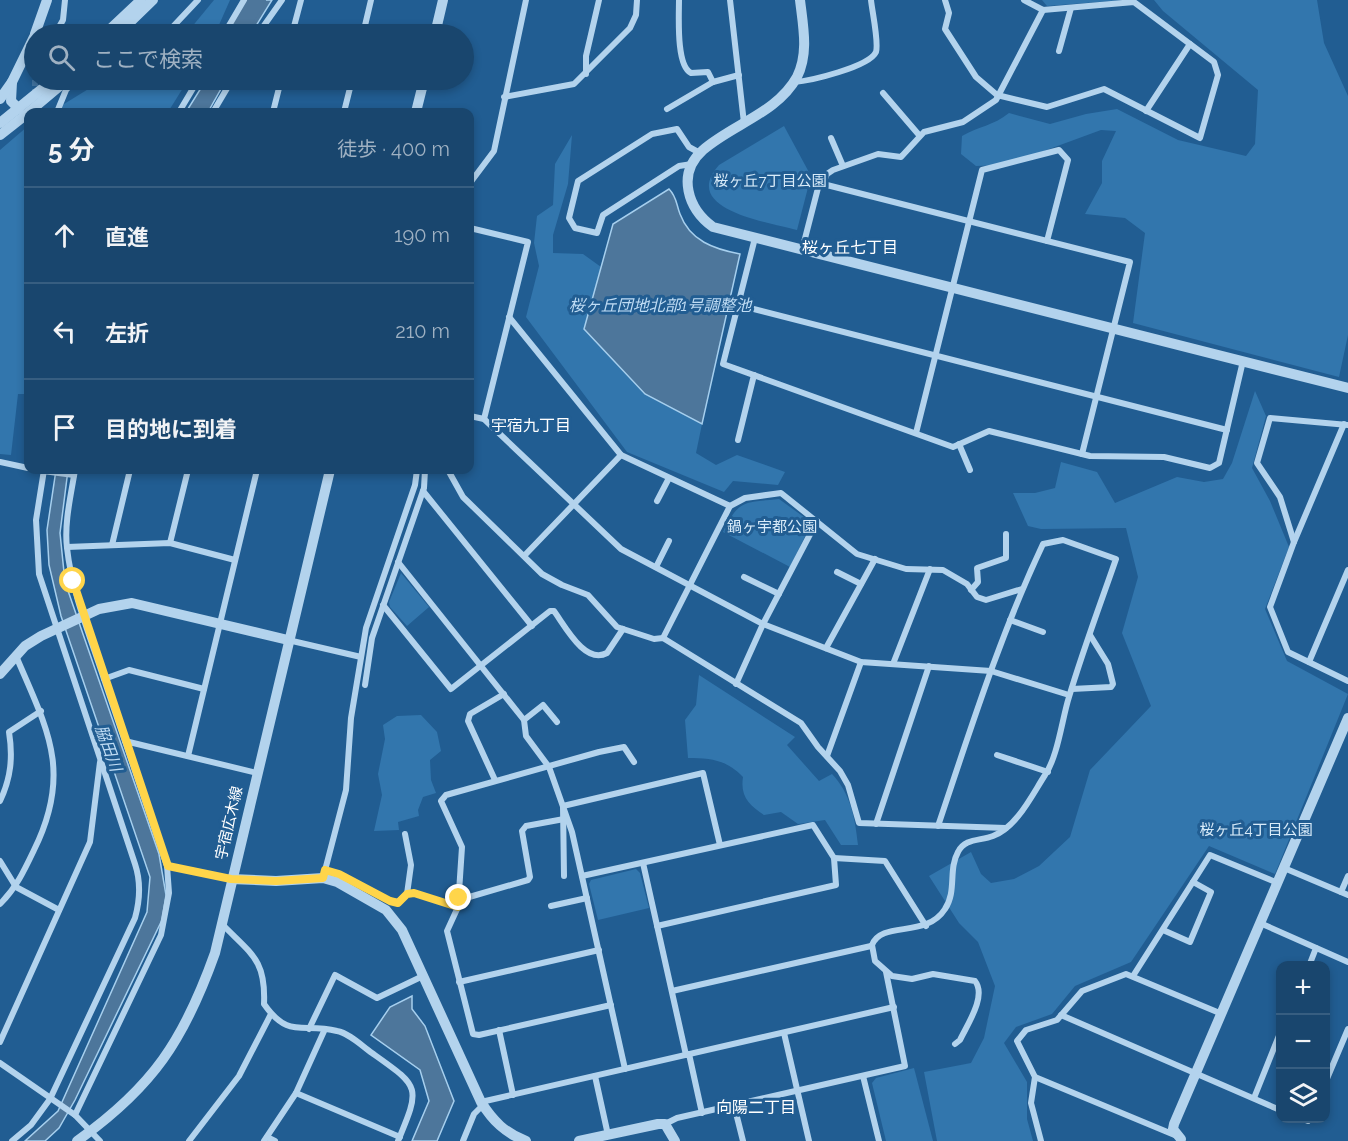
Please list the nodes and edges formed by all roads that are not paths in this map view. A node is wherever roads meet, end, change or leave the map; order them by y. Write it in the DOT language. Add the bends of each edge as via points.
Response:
graph roads {
  1 [pos="47,0"];
  2 [pos="64,0"];
  3 [pos="141,0"];
  4 [pos="153,0"];
  5 [pos="198,0"];
  6 [pos="244,0"];
  7 [pos="282,0"];
  8 [pos="301,0"];
  9 [pos="371,0"];
  10 [pos="443,0"];
  11 [pos="526,0"];
  12 [pos="598,0"];
  13 [pos="641,0"];
  14 [pos="679,0"];
  15 [pos="730,0"];
  16 [pos="800,0"];
  17 [pos="871,0"];
  18 [pos="945,0"];
  19 [pos="1024,0"];
  20 [pos="636,4"];
  21 [pos="1071,8"];
  22 [pos="1043,10"];
  23 [pos="136,13"];
  24 [pos="39,24"];
  25 [pos="61,24"];
  26 [pos="120,24"];
  27 [pos="127,24"];
  28 [pos="175,24"];
  29 [pos="230,24"];
  30 [pos="265,24"];
  31 [pos="295,24"];
  32 [pos="365,24"];
  33 [pos="437,24"];
  34 [pos="1190,44"];
  35 [pos="1059,51"];
  36 [pos="24,58"];
  37 [pos="586,75"];
  38 [pos="739,75"];
  39 [pos="12,82"];
  40 [pos="713,82"];
  41 [pos="793,82"];
  42 [pos="46,90"];
  43 [pos="52,90"];
  44 [pos="66,90"];
  45 [pos="192,90"];
  46 [pos="226,90"];
  47 [pos="278,90"];
  48 [pos="350,90"];
  49 [pos="422,90"];
  50 [pos="883,93"];
  51 [pos="997,95"];
  52 [pos="41,97"];
  53 [pos="504,97"];
  54 [pos="0,99"];
  55 [pos="28,108"];
  56 [pos="59,108"];
  57 [pos="181,108"];
  58 [pos="215,108"];
  59 [pos="274,108"];
  60 [pos="345,108"];
  61 [pos="417,108"];
  62 [pos="668,109"];
  63 [pos="24,110"];
  64 [pos="24,111"];
  65 [pos="1146,111"];
  66 [pos="24,112"];
  67 [pos="0,123"];
  68 [pos="744,123"];
  69 [pos="0,135"];
  70 [pos="919,135"];
  71 [pos="831,138"];
  72 [pos="700,153"];
  73 [pos="692,164"];
  74 [pos="843,166"];
  75 [pos="474,178"];
  76 [pos="823,184"];
  77 [pos="969,221"];
  78 [pos="474,229"];
  79 [pos="754,238"];
  80 [pos="1047,241"];
  81 [pos="802,250"];
  82 [pos="952,288"];
  83 [pos="738,305"];
  84 [pos="509,317"];
  85 [pos="1113,328"];
  86 [pos="935,356"];
  87 [pos="1243,361"];
  88 [pos="754,375"];
  89 [pos="1348,388"];
  90 [pos="1096,397"];
  91 [pos="474,417"];
  92 [pos="484,419"];
  93 [pos="1346,424"];
  94 [pos="1227,430"];
  95 [pos="916,433"];
  96 [pos="738,440"];
  97 [pos="959,444"];
  98 [pos="1082,454"];
  99 [pos="621,455"];
  100 [pos="0,462"];
  101 [pos="24,467"];
  102 [pos="970,471"];
  103 [pos="45,474"];
  104 [pos="73,474"];
  105 [pos="129,474"];
  106 [pos="187,474"];
  107 [pos="256,474"];
  108 [pos="329,474"];
  109 [pos="416,474"];
  110 [pos="425,474"];
  111 [pos="450,474"];
  112 [pos="669,477"];
  113 [pos="423,491"];
  114 [pos="657,501"];
  115 [pos="574,504"];
  116 [pos="730,506"];
  117 [pos="817,521"];
  118 [pos="1006,534"];
  119 [pos="669,541"];
  120 [pos="1294,542"];
  121 [pos="170,543"];
  122 [pos="112,545"];
  123 [pos="67,547"];
  124 [pos="525,555"];
  125 [pos="875,559"];
  126 [pos="236,560"];
  127 [pos="398,562"];
  128 [pos="656,567"];
  129 [pos="930,569"];
  130 [pos="1348,570"];
  131 [pos="837,572"];
  132 [pos="744,577"];
  133 [pos="861,584"];
  134 [pos="689,585"];
  135 [pos="1022,589"];
  136 [pos="971,590"];
  137 [pos="778,594"];
  138 [pos="383,605"];
  139 [pos="82,616"];
  140 [pos="1010,621"];
  141 [pos="220,623"];
  142 [pos="763,624"];
  143 [pos="532,626"];
  144 [pos="57,628"];
  145 [pos="623,629"];
  146 [pos="1043,632"];
  147 [pos="1090,635"];
  148 [pos="663,638"];
  149 [pos="288,640"];
  150 [pos="826,648"];
  151 [pos="16,656"];
  152 [pos="361,657"];
  153 [pos="861,662"];
  154 [pos="1309,662"];
  155 [pos="893,664"];
  156 [pos="482,665"];
  157 [pos="929,666"];
  158 [pos="991,671"];
  159 [pos="0,674"];
  160 [pos="104,679"];
  161 [pos="1348,681"];
  162 [pos="736,684"];
  163 [pos="365,685"];
  164 [pos="204,689"];
  165 [pos="1071,692"];
  166 [pos="504,694"];
  167 [pos="41,711"];
  168 [pos="1348,718"];
  169 [pos="524,720"];
  170 [pos="557,722"];
  171 [pos="125,741"];
  172 [pos="997,755"];
  173 [pos="188,756"];
  174 [pos="827,756"];
  175 [pos="100,760"];
  176 [pos="634,762"];
  177 [pos="549,767"];
  178 [pos="1048,772"];
  179 [pos="256,773"];
  180 [pos="495,780"];
  181 [pos="0,801"];
  182 [pos="563,806"];
  183 [pos="564,819"];
  184 [pos="876,824"];
  185 [pos="938,826"];
  186 [pos="1006,828"];
  187 [pos="405,834"];
  188 [pos="720,845"];
  189 [pos="834,858"];
  190 [pos="0,861"];
  191 [pos="643,862"];
  192 [pos="168,866"];
  193 [pos="1284,868"];
  194 [pos="324,874"];
  195 [pos="564,876"];
  196 [pos="582,876"];
  197 [pos="1348,876"];
  198 [pos="231,879"];
  199 [pos="1193,882"];
  200 [pos="1278,883"];
  201 [pos="16,887"];
  202 [pos="1341,892"];
  203 [pos="407,894"];
  204 [pos="1348,895"];
  205 [pos="587,898"];
  206 [pos="458,903"];
  207 [pos="0,904"];
  208 [pos="551,906"];
  209 [pos="59,910"];
  210 [pos="221,923"];
  211 [pos="1260,923"];
  212 [pos="657,926"];
  213 [pos="926,926"];
  214 [pos="1163,930"];
  215 [pos="872,946"];
  216 [pos="1316,948"];
  217 [pos="598,950"];
  218 [pos="1310,961"];
  219 [pos="1348,962"];
  220 [pos="886,972"];
  221 [pos="423,976"];
  222 [pos="1133,976"];
  223 [pos="459,982"];
  224 [pos="672,991"];
  225 [pos="611,1005"];
  226 [pos="894,1007"];
  227 [pos="271,1014"];
  228 [pos="1222,1014"];
  229 [pos="1061,1015"];
  230 [pos="309,1029"];
  231 [pos="325,1029"];
  232 [pos="1348,1029"];
  233 [pos="500,1030"];
  234 [pos="784,1033"];
  235 [pos="0,1042"];
  236 [pos="955,1044"];
  237 [pos="1276,1046"];
  238 [pos="1340,1048"];
  239 [pos="1348,1052"];
  240 [pos="688,1054"];
  241 [pos="0,1063"];
  242 [pos="625,1069"];
  243 [pos="1330,1072"];
  244 [pos="1196,1073"];
  245 [pos="595,1076"];
  246 [pos="863,1076"];
  247 [pos="1035,1077"];
  248 [pos="798,1090"];
  249 [pos="296,1093"];
  250 [pos="513,1095"];
  251 [pos="1254,1098"];
  252 [pos="52,1101"];
  253 [pos="482,1103"];
  254 [pos="734,1106"];
  255 [pos="1276,1108"];
  256 [pos="702,1113"];
  257 [pos="73,1114"];
  258 [pos="665,1124"];
  259 [pos="92,1130"];
  260 [pos="608,1135"];
  261 [pos="265,1139"];
  262 [pos="399,1139"];
  263 [pos="1181,1139"];
  264 [pos="12,1141"];
  265 [pos="77,1141"];
  266 [pos="100,1141"];
  267 [pos="189,1141"];
  268 [pos="275,1141"];
  269 [pos="463,1141"];
  270 [pos="526,1141"];
  271 [pos="579,1141"];
  272 [pos="675,1141"];
  273 [pos="742,1141"];
  274 [pos="809,1141"];
  275 [pos="879,1141"];
  276 [pos="1041,1141"];
  1 -- 24 [label="street"];
  2 -- 25 [label="street"];
  3 -- 23 [label="street"];
  4 -- 23 [label="street"];
  5 -- 28 [label="street"];
  6 -- 29 [label="street"];
  7 -- 30 [label="street"];
  8 -- 31 [label="street"];
  9 -- 32 [label="street"];
  10 -- 33 [label="street"];
  11 -- 53 [label="street"];
  12 -- 37 [label="street" via="586,56"];
  13 -- 20 [label="street"];
  14 -- 40 [label="street" via="684,66 691,73 708,72"];
  15 -- 38 [label="street"];
  16 -- 41 [label="street" via="805,43 800,70"];
  17 -- 41 [label="street" via="877,50 871,59 814,81"];
  18 -- 51 [label="street" via="949,13 945,30 976,77"];
  19 -- 22 [label="street"];
  20 -- 37 [label="street" via="630,28"];
  21 -- 22 [label="street"];
  21 -- 34 [label="street" via="1134,2"];
  21 -- 35 [label="street"];
  22 -- 51 [label="street"];
  23 -- 26 [label="street"];
  23 -- 27 [label="street"];
  34 -- 65 [label="street"];
  34 -- 65 [label="street" via="1214,62 1218,75 1200,138"];
  36 -- 39 [label="street"];
  37 -- 53 [label="street" via="567,88"];
  38 -- 40 [label="street"];
  38 -- 68 [label="street"];
  39 -- 54 [label="street"];
  39 -- 63 [label="street" via="11,101"];
  40 -- 62 [label="street"];
  41 -- 68 [label="street" via="783,96"];
  42 -- 52 [label="street"];
  43 -- 52 [label="street"];
  44 -- 56 [label="street"];
  45 -- 57 [label="street"];
  46 -- 58 [label="street"];
  47 -- 59 [label="street"];
  48 -- 60 [label="street"];
  49 -- 61 [label="street"];
  50 -- 70 [label="street"];
  51 -- 65 [label="street" via="1047,107 1104,90"];
  51 -- 70 [label="street" via="988,106 963,122"];
  52 -- 55 [label="street"];
  53 -- 75 [label="street" via="494,151"];
  64 -- 67 [label="street"];
  66 -- 69 [label="street"];
  68 -- 72 [label="street"];
  70 -- 74 [label="street" via="901,158 878,154"];
  71 -- 74 [label="street"];
  72 -- 73 [label="street"];
  72 -- 73 [label="street" via="689,147 677,129 652,134 579,181 569,218 575,228 597,233 603,215 680,166"];
  73 -- 79 [label="street" via="687,183 696,212 714,227"];
  74 -- 76 [label="street" via="827,174"];
  76 -- 77 [label="street"];
  76 -- 81 [label="street" via="818,188"];
  77 -- 80 [label="street"];
  77 -- 80 [label="street" via="982,170 1059,150 1068,160"];
  77 -- 82 [label="street"];
  78 -- 84 [label="street" via="528,242"];
  79 -- 81 [label="street"];
  79 -- 83 [label="street"];
  80 -- 85 [label="street" via="1130,262"];
  81 -- 82 [label="street"];
  82 -- 85 [label="street"];
  82 -- 86 [label="street"];
  83 -- 86 [label="street"];
  83 -- 88 [label="street" via="723,364"];
  84 -- 92 [label="street"];
  84 -- 99 [label="street"];
  85 -- 87 [label="street"];
  85 -- 90 [label="street"];
  86 -- 90 [label="street"];
  86 -- 95 [label="street"];
  87 -- 89 [label="street"];
  87 -- 94 [label="street"];
  88 -- 95 [label="street"];
  88 -- 96 [label="street"];
  90 -- 94 [label="street"];
  90 -- 98 [label="street"];
  91 -- 92 [label="street"];
  92 -- 115 [label="street"];
  93 -- 120 [label="street"];
  93 -- 120 [label="street" via="1270,418 1257,462 1280,497"];
  94 -- 98 [label="street" via="1219,463 1210,468 1164,457"];
  95 -- 97 [label="street" via="953,447"];
  97 -- 98 [label="street" via="989,431"];
  97 -- 102 [label="street"];
  99 -- 112 [label="street"];
  99 -- 115 [label="street"];
  100 -- 101 [label="street"];
  103 -- 144 [label="street" via="36,520 37,558"];
  104 -- 123 [label="street"];
  105 -- 122 [label="street"];
  106 -- 121 [label="street"];
  107 -- 126 [label="street"];
  108 -- 149 [label="street, 宇宿広木線"];
  109 -- 152 [label="street" via="366,628"];
  110 -- 113 [label="street"];
  111 -- 124 [label="street" via="463,497"];
  112 -- 114 [label="street"];
  112 -- 116 [label="street"];
  113 -- 127 [label="street"];
  113 -- 143 [label="street"];
  115 -- 124 [label="street"];
  115 -- 128 [label="street" via="621,549"];
  116 -- 117 [label="street" via="745,498 781,493"];
  116 -- 134 [label="street"];
  117 -- 125 [label="street" via="858,554"];
  117 -- 137 [label="street"];
  118 -- 136 [label="street" via="1006,558 977,568 978,582"];
  119 -- 128 [label="street"];
  120 -- 154 [label="street" via="1270,608 1288,652"];
  121 -- 122 [label="street"];
  121 -- 126 [label="street"];
  122 -- 123 [label="street"];
  123 -- 139 [label="street"];
  124 -- 145 [label="street" via="548,578 588,595"];
  125 -- 129 [label="street" via="906,568"];
  125 -- 133 [label="street"];
  126 -- 141 [label="street"];
  127 -- 138 [label="street"];
  127 -- 156 [label="street"];
  128 -- 134 [label="street"];
  129 -- 136 [label="street" via="943,570"];
  129 -- 155 [label="street"];
  130 -- 154 [label="street"];
  131 -- 133 [label="street"];
  132 -- 137 [label="street"];
  133 -- 150 [label="street"];
  134 -- 142 [label="street"];
  134 -- 148 [label="street"];
  135 -- 136 [label="street" via="986,600"];
  135 -- 140 [label="street"];
  135 -- 147 [label="street" via="1043,544 1063,540 1116,559"];
  137 -- 142 [label="street"];
  138 -- 156 [label="street" via="451,689"];
  138 -- 163 [label="street" via="372,638"];
  139 -- 141 [label="street" via="132,603"];
  139 -- 144 [label="street"];
  139 -- 160 [label="street"];
  140 -- 146 [label="street"];
  140 -- 158 [label="street"];
  141 -- 149 [label="street"];
  141 -- 164 [label="street"];
  142 -- 150 [label="street"];
  142 -- 162 [label="street"];
  143 -- 145 [label="street" via="554,611 584,650 596,656 607,653"];
  143 -- 156 [label="street"];
  144 -- 151 [label="street" via="32,641"];
  144 -- 175 [label="street"];
  145 -- 148 [label="street"];
  147 -- 165 [label="street"];
  147 -- 165 [label="street" via="1108,664 1113,684"];
  148 -- 162 [label="street"];
  149 -- 152 [label="street"];
  149 -- 179 [label="street, 宇宿広木線"];
  150 -- 153 [label="street"];
  151 -- 159 [label="street"];
  151 -- 167 [label="street"];
  152 -- 194 [label="street" via="351,718 346,790"];
  153 -- 155 [label="street"];
  153 -- 174 [label="street"];
  154 -- 161 [label="street"];
  155 -- 157 [label="street"];
  156 -- 166 [label="street"];
  157 -- 158 [label="street"];
  157 -- 184 [label="street"];
  158 -- 165 [label="street"];
  158 -- 185 [label="street"];
  160 -- 164 [label="street" via="129,670"];
  160 -- 171 [label="street"];
  162 -- 174 [label="street" via="801,723"];
  164 -- 173 [label="street"];
  165 -- 178 [label="street"];
  166 -- 169 [label="street"];
  166 -- 180 [label="street" via="470,714 468,721"];
  167 -- 181 [label="street" via="9,732 10,770"];
  167 -- 201 [label="street" via="50,742 54,789 44,831"];
  168 -- 193 [label="street"];
  169 -- 170 [label="street" via="543,705"];
  169 -- 177 [label="street" via="526,735"];
  171 -- 173 [label="street"];
  171 -- 192 [label="street"];
  172 -- 178 [label="street"];
  173 -- 179 [label="street"];
  174 -- 184 [label="street" via="848,785 860,823"];
  175 -- 209 [label="street" via="90,842"];
  175 -- 252 [label="street" via="138,874 138,907"];
  176 -- 177 [label="street" via="624,747"];
  177 -- 180 [label="street"];
  177 -- 182 [label="street"];
  178 -- 186 [label="street"];
  179 -- 198 [label="street, 宇宿広木線"];
  180 -- 206 [label="street" via="446,795 441,801 462,847"];
  182 -- 183 [label="street"];
  182 -- 188 [label="street" via="703,773"];
  182 -- 196 [label="street"];
  183 -- 195 [label="street"];
  183 -- 206 [label="street" via="526,826 522,831 528,880"];
  184 -- 185 [label="street"];
  185 -- 186 [label="street"];
  186 -- 213 [label="street" via="961,847 956,854 954,885 947,905"];
  187 -- 203 [label="street" via="411,865"];
  188 -- 189 [label="street" via="813,825"];
  188 -- 191 [label="street"];
  189 -- 212 [label="street" via="836,885"];
  189 -- 213 [label="street" via="885,861"];
  190 -- 201 [label="street"];
  191 -- 196 [label="street"];
  191 -- 212 [label="street"];
  192 -- 198 [label="street"];
  192 -- 257 [label="street" via="169,893 161,935"];
  193 -- 200 [label="street"];
  193 -- 202 [label="street"];
  194 -- 198 [label="street" via="276,881"];
  194 -- 203 [label="street" via="339,874 398,903"];
  194 -- 221 [label="street" via="392,915"];
  196 -- 205 [label="street"];
  197 -- 202 [label="street"];
  198 -- 210 [label="street, 宇宿広木線"];
  199 -- 200 [label="street" via="1210,855"];
  199 -- 214 [label="street"];
  199 -- 214 [label="street" via="1211,892 1190,942"];
  200 -- 211 [label="street"];
  201 -- 207 [label="street"];
  201 -- 209 [label="street"];
  202 -- 204 [label="street"];
  203 -- 206 [label="street"];
  205 -- 208 [label="street"];
  205 -- 217 [label="street"];
  206 -- 223 [label="street" via="447,931"];
  209 -- 235 [label="street"];
  210 -- 227 [label="street" via="258,961 265,982 264,1004"];
  210 -- 259 [label="street, 宇宿広木線" via="203,985 182,1033 140,1088"];
  211 -- 216 [label="street"];
  211 -- 228 [label="street"];
  212 -- 224 [label="street"];
  213 -- 215 [label="street" via="882,933"];
  214 -- 222 [label="street"];
  215 -- 220 [label="street" via="875,961"];
  215 -- 224 [label="street"];
  216 -- 218 [label="street"];
  216 -- 219 [label="street"];
  217 -- 223 [label="street"];
  217 -- 225 [label="street"];
  220 -- 226 [label="street"];
  220 -- 236 [label="street" via="902,979 933,974 975,981 979,996"];
  221 -- 230 [label="street" via="377,998 335,975"];
  221 -- 253 [label="street"];
  222 -- 228 [label="street"];
  222 -- 229 [label="street" via="1126,974 1082,991"];
  223 -- 233 [label="street" via="473,1034"];
  224 -- 240 [label="street"];
  225 -- 233 [label="street"];
  225 -- 242 [label="street"];
  226 -- 234 [label="street"];
  226 -- 246 [label="street" via="905,1066"];
  227 -- 230 [label="street" via="286,1027"];
  227 -- 267 [label="street" via="240,1076"];
  228 -- 244 [label="street"];
  229 -- 244 [label="street"];
  229 -- 247 [label="street" via="1057,1020 1026,1029 1017,1041"];
  230 -- 231 [label="street"];
  231 -- 249 [label="street"];
  231 -- 262 [label="street" via="341,1032 408,1078 414,1101"];
  232 -- 238 [label="street"];
  233 -- 250 [label="street"];
  234 -- 240 [label="street"];
  234 -- 248 [label="street"];
  237 -- 251 [label="street"];
  238 -- 239 [label="street"];
  238 -- 243 [label="street"];
  240 -- 242 [label="street"];
  240 -- 256 [label="street"];
  241 -- 252 [label="street"];
  242 -- 245 [label="street"];
  244 -- 251 [label="street"];
  244 -- 263 [label="street" via="1174,1124 1173,1129"];
  245 -- 250 [label="street"];
  245 -- 260 [label="street"];
  246 -- 248 [label="street"];
  246 -- 275 [label="street"];
  247 -- 263 [label="street"];
  247 -- 276 [label="street" via="1031,1102"];
  248 -- 254 [label="street"];
  248 -- 274 [label="street"];
  249 -- 261 [label="street"];
  249 -- 262 [label="street"];
  250 -- 253 [label="street"];
  251 -- 255 [label="street"];
  252 -- 257 [label="street"];
  252 -- 264 [label="street"];
  253 -- 269 [label="street"];
  253 -- 270 [label="street" via="495,1122"];
  254 -- 256 [label="street"];
  254 -- 273 [label="street"];
  256 -- 258 [label="street"];
  257 -- 259 [label="street"];
  258 -- 260 [label="street"];
  258 -- 272 [label="street"];
  259 -- 265 [label="street, 宇宿広木線"];
  259 -- 266 [label="street"];
  260 -- 271 [label="street"];
  261 -- 268 [label="street"];
}
